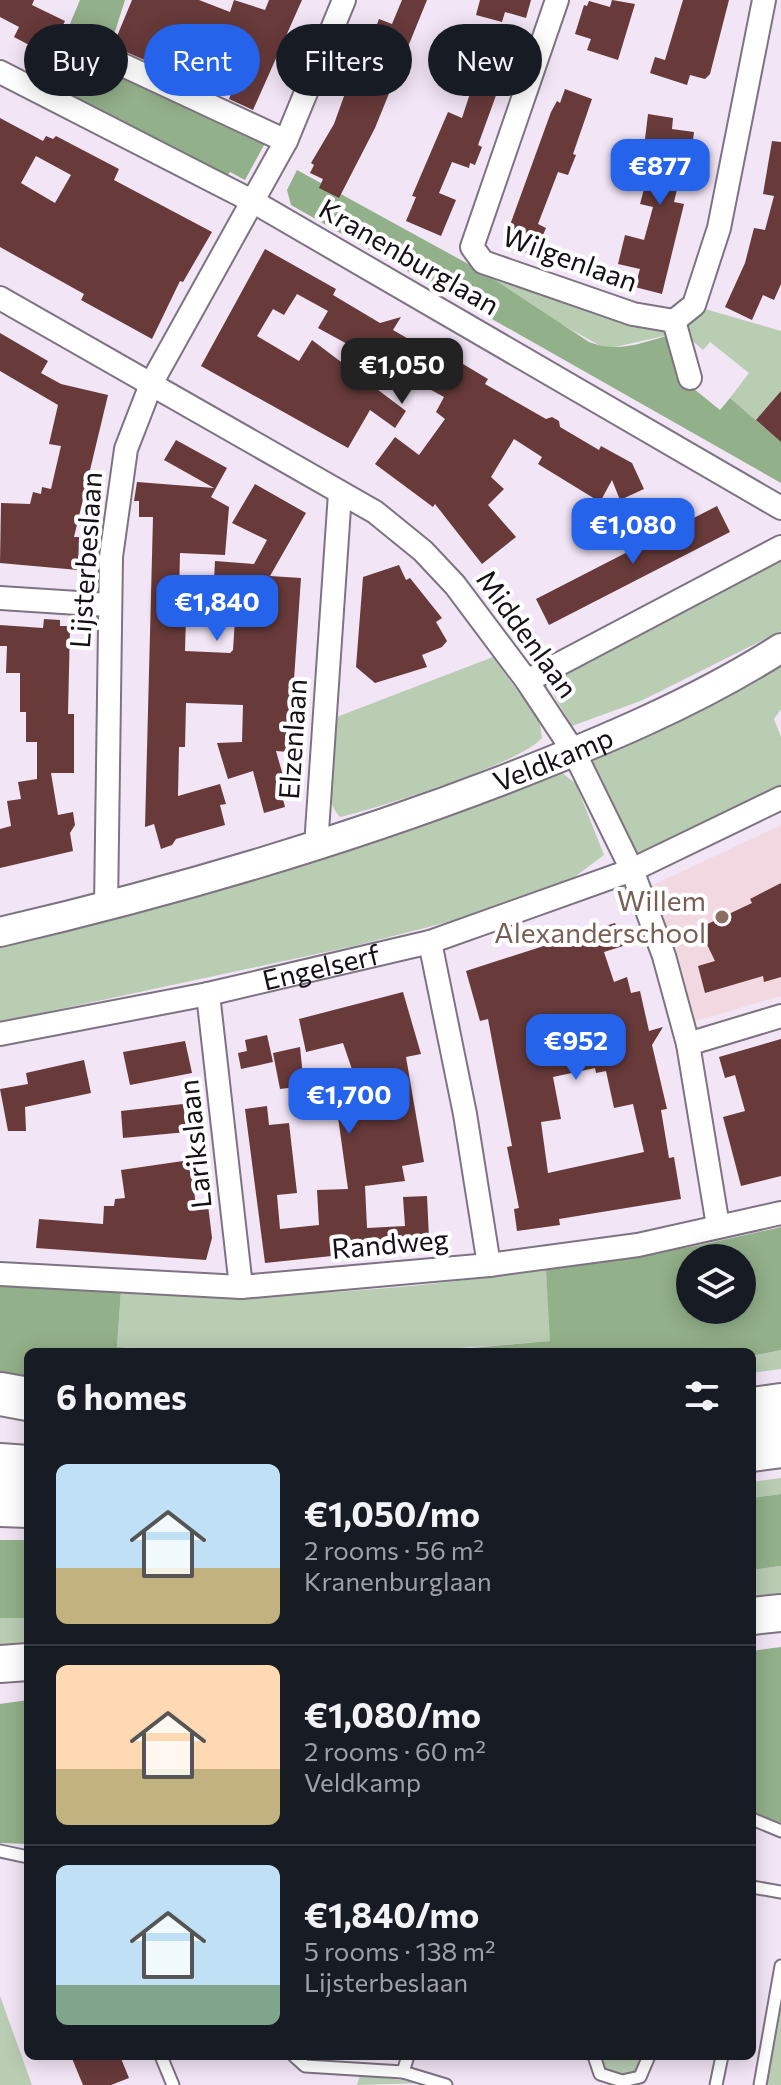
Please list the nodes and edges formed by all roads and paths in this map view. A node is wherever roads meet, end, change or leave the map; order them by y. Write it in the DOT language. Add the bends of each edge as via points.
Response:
graph roads {
  1 [pos="344,0"];
  2 [pos="557,0"];
  3 [pos="764,0"];
  4 [pos="128,67"];
  5 [pos="0,72"];
  6 [pos="286,141"];
  7 [pos="254,202"];
  8 [pos="0,298"];
  9 [pos="674,321"];
  10 [pos="690,378"];
  11 [pos="152,382"];
  12 [pos="340,493"];
  13 [pos="781,508"];
  14 [pos="781,547"];
  15 [pos="0,598"];
  16 [pos="109,605"];
  17 [pos="781,648"];
  18 [pos="527,681"];
  19 [pos="574,752"];
  20 [pos="781,798"];
  21 [pos="316,846"];
  22 [pos="632,870"];
  23 [pos="106,907"];
  24 [pos="0,932"];
  25 [pos="430,942"];
  26 [pos="208,994"];
  27 [pos="781,1016"];
  28 [pos="0,1034"];
  29 [pos="688,1044"];
  30 [pos="781,1213"];
  31 [pos="718,1226"];
  32 [pos="489,1265"];
  33 [pos="0,1274"];
  34 [pos="241,1287"];
  35 [pos="0,1394"];
  36 [pos="24,1398"];
  37 [pos="781,1405"];
  38 [pos="756,1408"];
  39 [pos="0,1424"];
  40 [pos="24,1426"];
  41 [pos="781,1446"];
  42 [pos="756,1449"];
  43 [pos="0,1465"];
  44 [pos="24,1467"];
  45 [pos="0,1505"];
  46 [pos="24,1506"];
  47 [pos="781,1613"];
  48 [pos="756,1616"];
  49 [pos="24,1662"];
  50 [pos="0,1664"];
  51 [pos="756,1821"];
  52 [pos="781,1831"];
  53 [pos="0,1851"];
  54 [pos="24,1856"];
  55 [pos="756,1889"];
  56 [pos="781,1892"];
  57 [pos="781,1966"];
  58 [pos="163,2060"];
  59 [pos="298,2060"];
  60 [pos="407,2060"];
  61 [pos="595,2060"];
  62 [pos="647,2060"];
  63 [pos="721,2060"];
  64 [pos="403,2072"];
  65 [pos="173,2085"];
  66 [pos="446,2085"];
  67 [pos="716,2085"];
  68 [pos="760,2085"];
  1 -- 6 [label="street, Lijsterbeslaan"];
  2 -- 9 [label="street, Wilgenlaan" via="472,247 483,262 633,314"];
  3 -- 9 [label="street" via="719,228 694,305"];
  4 -- 6 [label="street"];
  5 -- 7 [label="street, Kranenburglaan"];
  6 -- 7 [label="street, Lijsterbeslaan"];
  7 -- 11 [label="street, Lijsterbeslaan"];
  7 -- 13 [label="street, Kranenburglaan"];
  8 -- 11 [label="street, Middenlaan"];
  9 -- 10 [label="street"];
  11 -- 12 [label="street, Middenlaan"];
  11 -- 16 [label="street, Lijsterbeslaan" via="126,449 117,495"];
  12 -- 18 [label="street, Middenlaan" via="375,512 423,551"];
  12 -- 21 [label="street, Elzenlaan"];
  14 -- 18 [label="street"];
  15 -- 16 [label="street"];
  16 -- 23 [label="street, Lijsterbeslaan"];
  17 -- 19 [label="street, Veldkamp" via="736,676"];
  18 -- 19 [label="street, Middenlaan"];
  19 -- 21 [label="street, Veldkamp"];
  19 -- 22 [label="street, Middenlaan"];
  20 -- 22 [label="street"];
  21 -- 23 [label="street"];
  22 -- 25 [label="street, Engelserf"];
  22 -- 29 [label="street, Middenlaan" via="664,956"];
  23 -- 24 [label="street"];
  25 -- 26 [label="street, Engelserf"];
  25 -- 32 [label="street"];
  26 -- 28 [label="street, Engelserf"];
  26 -- 34 [label="street, Larikslaan"];
  27 -- 29 [label="street"];
  29 -- 31 [label="street, Middenlaan"];
  30 -- 31 [label="street, Randweg"];
  31 -- 32 [label="street, Randweg" via="638,1245"];
  32 -- 34 [label="street, Randweg"];
  33 -- 34 [label="street, Randweg"];
  35 -- 36 [label="highway"];
  37 -- 38 [label="highway"];
  39 -- 40 [label="highway"];
  41 -- 42 [label="highway"];
  43 -- 44 [label="highway"];
  45 -- 46 [label="highway"];
  47 -- 48 [label="main road"];
  49 -- 50 [label="main road"];
  51 -- 52 [label="lane"];
  53 -- 54 [label="lane"];
  55 -- 56 [label="lane"];
  57 -- 68 [label="lane"];
  58 -- 65 [label="lane"];
  59 -- 64 [label="lane" via="305,2066"];
  60 -- 64 [label="lane"];
  61 -- 62 [label="lane" via="600,2074 622,2081 640,2077"];
  63 -- 67 [label="lane"];
  64 -- 66 [label="lane"];
}
